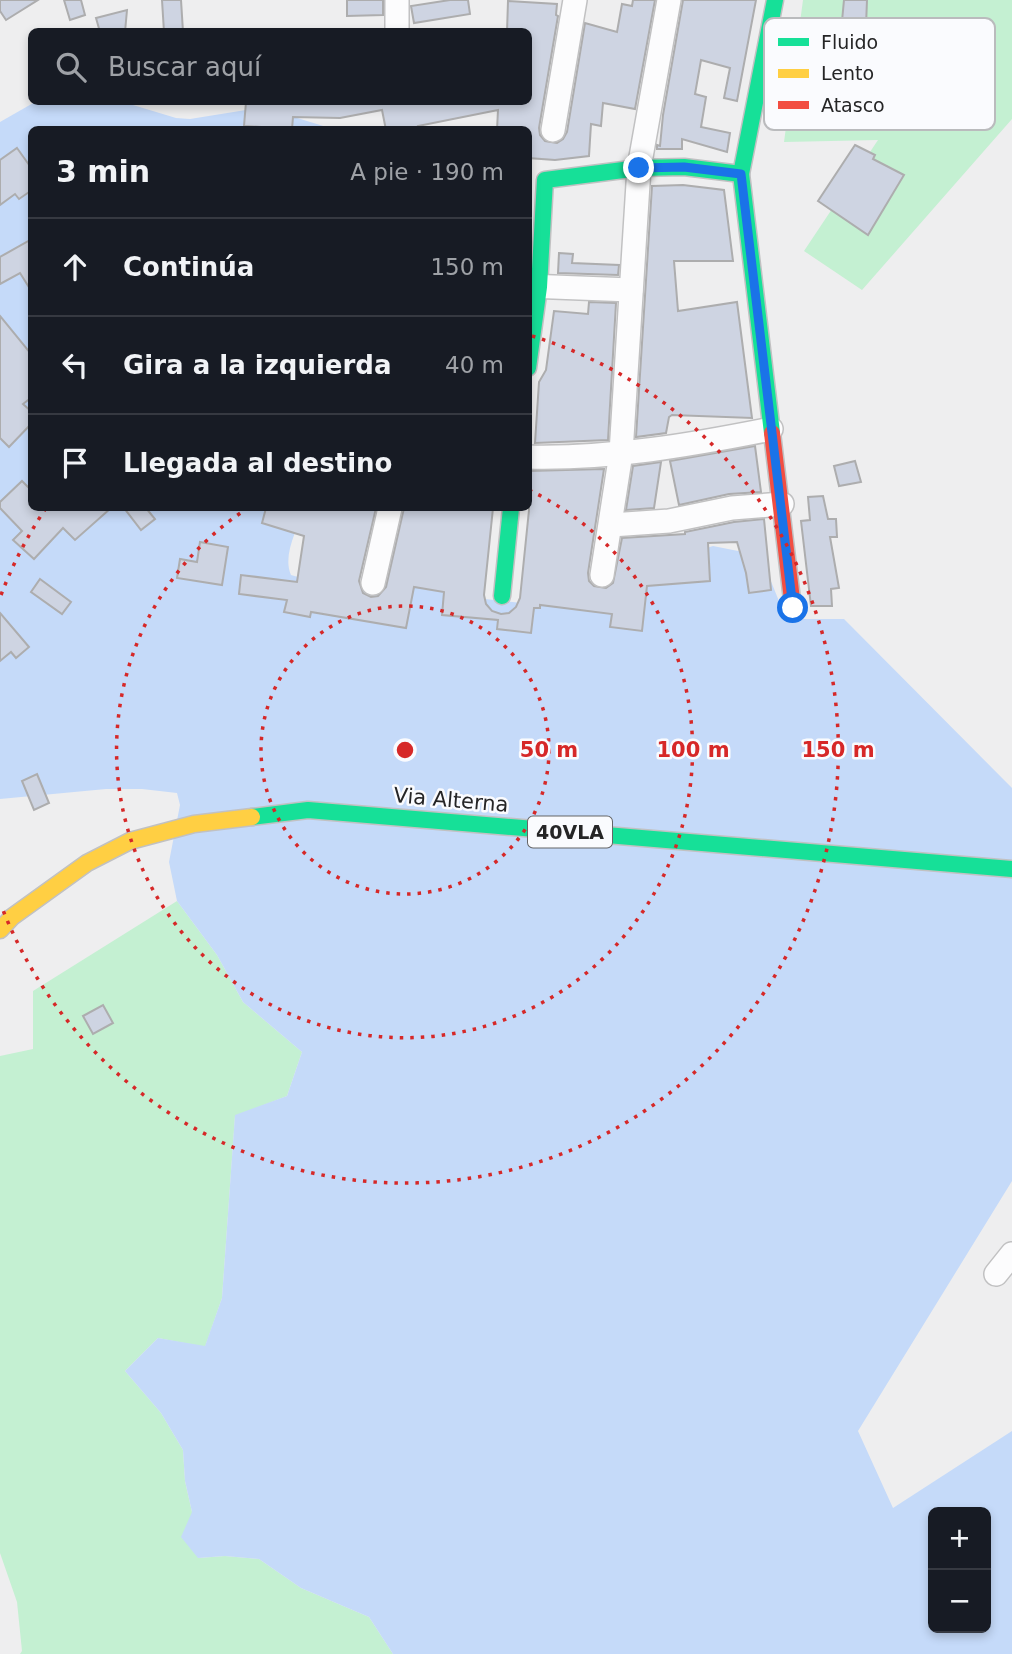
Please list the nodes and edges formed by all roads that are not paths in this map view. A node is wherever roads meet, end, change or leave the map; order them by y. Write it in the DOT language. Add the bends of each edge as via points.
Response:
graph roads {
  1 [pos="397,0"];
  2 [pos="575,0"];
  3 [pos="669,0"];
  4 [pos="775,0"];
  5 [pos="771,18"];
  6 [pos="397,28"];
  7 [pos="764,56"];
  8 [pos="553,130"];
  9 [pos="639,168"];
  10 [pos="741,174"];
  11 [pos="534,287"];
  12 [pos="631,290"];
  13 [pos="532,314"];
  14 [pos="771,429"];
  15 [pos="621,453"];
  16 [pos="532,457"];
  17 [pos="782,503"];
  18 [pos="389,511"];
  19 [pos="511,511"];
  20 [pos="611,524"];
  21 [pos="602,575"];
  22 [pos="373,583"];
  23 [pos="502,596"];
  24 [pos="793,608"];
  25 [pos="1012,869"];
  26 [pos="0,930"];
  27 [pos="1012,1254"];
  28 [pos="996,1274"];
  1 -- 6 [label="street"];
  2 -- 8 [label="street"];
  3 -- 9 [label="street"];
  4 -- 5 [label="street"];
  7 -- 10 [label="street"];
  9 -- 10 [label="street" via="684,167"];
  9 -- 11 [label="street" via="545,180"];
  9 -- 12 [label="street"];
  10 -- 14 [label="street"];
  11 -- 12 [label="street"];
  11 -- 13 [label="street"];
  12 -- 15 [label="street"];
  14 -- 15 [label="street"];
  14 -- 17 [label="street"];
  15 -- 16 [label="street"];
  15 -- 20 [label="street"];
  17 -- 20 [label="street" via="669,521"];
  17 -- 24 [label="street"];
  18 -- 22 [label="street"];
  19 -- 23 [label="street"];
  20 -- 21 [label="street"];
  25 -- 26 [label="street, Via Alterna / 40VLA" via="308,810 194,824 130,841 87,863"];
  27 -- 28 [label="street"];
}
